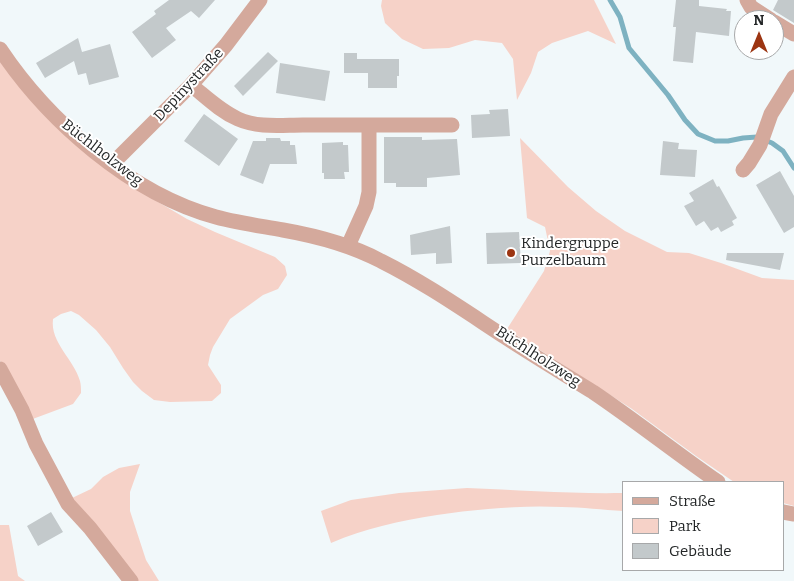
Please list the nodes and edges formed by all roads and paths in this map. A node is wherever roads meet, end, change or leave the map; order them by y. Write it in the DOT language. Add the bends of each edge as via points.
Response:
graph roads {
  1 [pos="260,0"];
  2 [pos="747,0"];
  3 [pos="756,10"];
  4 [pos="0,48"];
  5 [pos="794,77"];
  6 [pos="191,85"];
  7 [pos="369,125"];
  8 [pos="452,125"];
  9 [pos="112,164"];
  10 [pos="743,170"];
  11 [pos="348,246"];
  12 [pos="0,369"];
  13 [pos="717,481"];
  14 [pos="131,581"];
  1 -- 6 [label="street, Depinystraße"];
  2 -- 3 [label="street"];
  4 -- 9 [label="street, Büchlholzweg" via="52,114"];
  5 -- 10 [label="street"];
  6 -- 7 [label="street" via="226,112 252,124"];
  6 -- 9 [label="street, Depinystraße"];
  7 -- 8 [label="street"];
  7 -- 11 [label="street" via="369,192"];
  9 -- 11 [label="street, Büchlholzweg" via="143,186 192,210"];
  11 -- 13 [label="street, Büchlholzweg" via="380,260 454,303 593,392"];
  12 -- 14 [label="street" via="68,504"];
}
